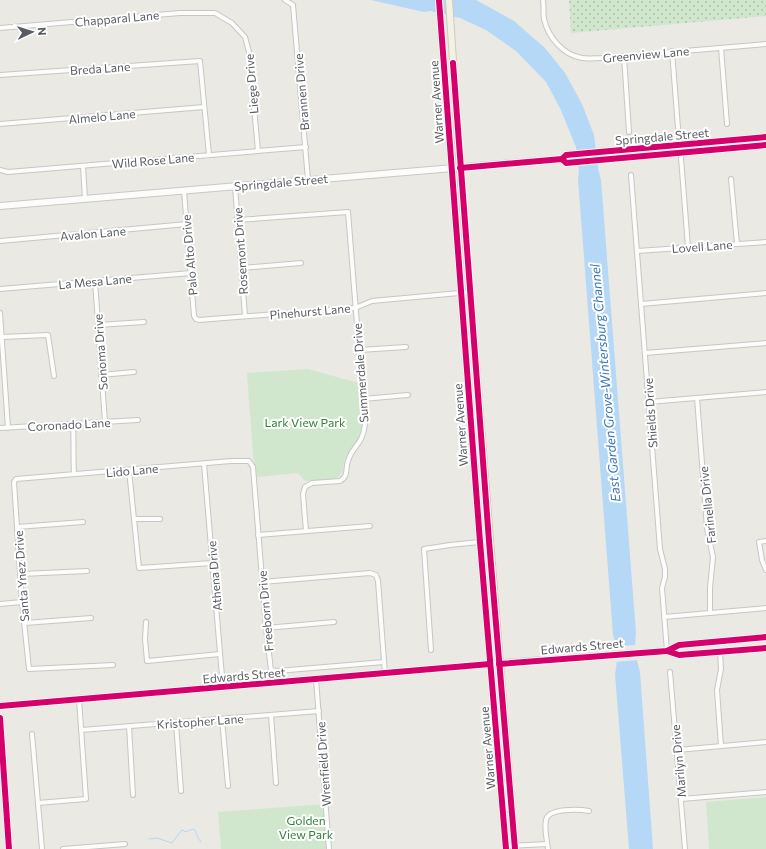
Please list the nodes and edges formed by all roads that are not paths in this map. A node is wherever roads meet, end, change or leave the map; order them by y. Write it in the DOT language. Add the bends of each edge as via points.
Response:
graph roads {
  1 [pos="285,0"];
  2 [pos="439,0"];
  3 [pos="449,0"];
  4 [pos="543,0"];
  5 [pos="440,14"];
  6 [pos="232,22"];
  7 [pos="0,28"];
  8 [pos="451,35"];
  9 [pos="766,44"];
  10 [pos="721,48"];
  11 [pos="672,52"];
  12 [pos="624,56"];
  13 [pos="444,63"];
  14 [pos="453,63"];
  15 [pos="0,76"];
  16 [pos="204,107"];
  17 [pos="0,124"];
  18 [pos="727,124"];
  19 [pos="678,128"];
  20 [pos="629,132"];
  21 [pos="766,137"];
  22 [pos="680,145"];
  23 [pos="766,145"];
  24 [pos="306,147"];
  25 [pos="258,151"];
  26 [pos="680,153"];
  27 [pos="209,155"];
  28 [pos="562,159"];
  29 [pos="83,166"];
  30 [pos="460,168"];
  31 [pos="452,169"];
  32 [pos="0,170"];
  33 [pos="631,175"];
  34 [pos="731,179"];
  35 [pos="308,180"];
  36 [pos="235,186"];
  37 [pos="184,191"];
  38 [pos="85,199"];
  39 [pos="0,206"];
  40 [pos="238,220"];
  41 [pos="457,223"];
  42 [pos="187,224"];
  43 [pos="0,241"];
  44 [pos="766,242"];
  45 [pos="737,244"];
  46 [pos="688,247"];
  47 [pos="637,251"];
  48 [pos="467,255"];
  49 [pos="301,263"];
  50 [pos="241,268"];
  51 [pos="191,273"];
  52 [pos="95,281"];
  53 [pos="0,289"];
  54 [pos="461,292"];
  55 [pos="470,292"];
  56 [pos="766,293"];
  57 [pos="641,304"];
  58 [pos="355,308"];
  59 [pos="0,313"];
  60 [pos="245,316"];
  61 [pos="196,319"];
  62 [pos="144,322"];
  63 [pos="98,326"];
  64 [pos="2,337"];
  65 [pos="766,343"];
  66 [pos="406,347"];
  67 [pos="359,350"];
  68 [pos="645,353"];
  69 [pos="134,372"];
  70 [pos="101,375"];
  71 [pos="54,376"];
  72 [pos="766,392"];
  73 [pos="408,395"];
  74 [pos="697,398"];
  75 [pos="363,399"];
  76 [pos="649,402"];
  77 [pos="138,420"];
  78 [pos="105,422"];
  79 [pos="73,424"];
  80 [pos="0,428"];
  81 [pos="8,428"];
  82 [pos="251,462"];
  83 [pos="204,464"];
  84 [pos="130,470"];
  85 [pos="74,474"];
  86 [pos="14,482"];
  87 [pos="160,518"];
  88 [pos="134,519"];
  89 [pos="83,522"];
  90 [pos="370,526"];
  91 [pos="17,527"];
  92 [pos="306,531"];
  93 [pos="258,535"];
  94 [pos="489,541"];
  95 [pos="766,541"];
  96 [pos="480,542"];
  97 [pos="212,563"];
  98 [pos="766,570"];
  99 [pos="87,571"];
  100 [pos="21,574"];
  101 [pos="262,582"];
  102 [pos="22,602"];
  103 [pos="0,604"];
  104 [pos="766,608"];
  105 [pos="710,612"];
  106 [pos="664,617"];
  107 [pos="91,618"];
  108 [pos="146,622"];
  109 [pos="334,622"];
  110 [pos="24,623"];
  111 [pos="266,628"];
  112 [pos="766,637"];
  113 [pos="766,648"];
  114 [pos="431,650"];
  115 [pos="667,651"];
  116 [pos="720,652"];
  117 [pos="220,654"];
  118 [pos="384,662"];
  119 [pos="490,664"];
  120 [pos="499,664"];
  121 [pos="112,665"];
  122 [pos="670,672"];
  123 [pos="385,674"];
  124 [pos="316,679"];
  125 [pos="223,688"];
  126 [pos="79,699"];
  127 [pos="0,706"];
  128 [pos="319,711"];
  129 [pos="271,715"];
  130 [pos="0,718"];
  131 [pos="222,719"];
  132 [pos="176,723"];
  133 [pos="129,726"];
  134 [pos="81,730"];
  135 [pos="32,734"];
  136 [pos="766,742"];
  137 [pos="498,746"];
  138 [pos="721,746"];
  139 [pos="677,750"];
  140 [pos="500,781"];
  141 [pos="509,781"];
  142 [pos="276,783"];
  143 [pos="228,786"];
  144 [pos="181,791"];
  145 [pos="766,792"];
  146 [pos="133,796"];
  147 [pos="681,799"];
  148 [pos="38,803"];
  149 [pos="589,811"];
  150 [pos="512,812"];
  151 [pos="125,844"];
  152 [pos="514,847"];
  153 [pos="547,847"];
  154 [pos="506,848"];
  155 [pos="9,849"];
  156 [pos="42,849"];
  157 [pos="63,849"];
  158 [pos="329,849"];
  159 [pos="684,849"];
  1 -- 24 [label="street, Brannen Drive" via="293,5"];
  2 -- 5 [label="main road, Warner Avenue"];
  3 -- 8 [label="main road, Warner Avenue"];
  4 -- 12 [label="street, Greenview Lane" via="544,19 550,34 558,45 568,52 581,58"];
  5 -- 8 [label="main road" via="446,32"];
  5 -- 13 [label="main road, Warner Avenue"];
  6 -- 7 [label="street, Chapparal Lane" via="215,13 180,13"];
  6 -- 25 [label="street, Liege Drive" via="245,37 249,52"];
  8 -- 14 [label="main road, Warner Avenue"];
  9 -- 10 [label="street, Greenview Lane"];
  10 -- 11 [label="street, Greenview Lane"];
  10 -- 18 [label="street"];
  11 -- 12 [label="street, Greenview Lane"];
  11 -- 19 [label="street"];
  12 -- 20 [label="street"];
  13 -- 14 [label="main road"];
  13 -- 31 [label="main road, Warner Avenue"];
  14 -- 30 [label="main road, Warner Avenue"];
  15 -- 16 [label="street, Breda Lane" via="200,62"];
  16 -- 17 [label="street, Almelo Lane"];
  16 -- 27 [label="street"];
  21 -- 22 [label="main road, Springdale Street"];
  22 -- 26 [label="street"];
  22 -- 28 [label="main road, Springdale Street" via="566,155"];
  23 -- 26 [label="main road, Springdale Street"];
  24 -- 25 [label="street, Wild Rose Lane"];
  24 -- 35 [label="street, Brannen Drive"];
  25 -- 27 [label="street, Wild Rose Lane"];
  26 -- 28 [label="main road, Springdale Street" via="566,163"];
  26 -- 46 [label="street"];
  27 -- 29 [label="street, Wild Rose Lane"];
  28 -- 30 [label="main road, Springdale Street"];
  29 -- 32 [label="street, Wild Rose Lane" via="8,172"];
  29 -- 38 [label="street"];
  30 -- 31 [label="main road, Springdale Street"];
  30 -- 48 [label="main road, Warner Avenue"];
  31 -- 35 [label="main road, Springdale Street"];
  31 -- 41 [label="main road, Warner Avenue"];
  33 -- 47 [label="street, Shields Drive"];
  34 -- 45 [label="street"];
  35 -- 36 [label="main road, Springdale Street"];
  36 -- 37 [label="main road, Springdale Street"];
  36 -- 40 [label="street, Rosemont Drive"];
  37 -- 38 [label="main road, Springdale Street"];
  37 -- 42 [label="street, Palo Alto Drive"];
  38 -- 39 [label="main road, Springdale Street"];
  40 -- 50 [label="street, Rosemont Drive"];
  40 -- 58 [label="street, Summerdale Drive" via="348,212"];
  41 -- 48 [label="main road" via="461,224 463,246"];
  41 -- 54 [label="main road, Warner Avenue"];
  42 -- 43 [label="street, Avalon Lane"];
  42 -- 51 [label="street, Palo Alto Drive"];
  44 -- 45 [label="street, Lovell Lane"];
  45 -- 46 [label="street, Lovell Lane"];
  46 -- 47 [label="street, Lovell Lane"];
  47 -- 57 [label="street, Shields Drive"];
  48 -- 55 [label="main road, Warner Avenue"];
  49 -- 50 [label="street"];
  50 -- 60 [label="street, Rosemont Drive"];
  51 -- 52 [label="street, La Mesa Lane"];
  51 -- 61 [label="street, Palo Alto Drive"];
  52 -- 53 [label="street, La Mesa Lane"];
  52 -- 63 [label="street, Sonoma Drive"];
  54 -- 55 [label="street, Pinehurst Lane"];
  54 -- 58 [label="street, Pinehurst Lane" via="372,301"];
  54 -- 96 [label="main road, Warner Avenue"];
  55 -- 94 [label="main road, Warner Avenue"];
  56 -- 57 [label="street"];
  57 -- 68 [label="street, Shields Drive"];
  58 -- 60 [label="street, Pinehurst Lane"];
  58 -- 67 [label="street, Summerdale Drive"];
  59 -- 64 [label="street"];
  60 -- 61 [label="street, Pinehurst Lane"];
  62 -- 63 [label="street"];
  63 -- 70 [label="street, Sonoma Drive"];
  64 -- 71 [label="street" via="48,335"];
  64 -- 81 [label="street"];
  65 -- 68 [label="street"];
  66 -- 67 [label="street"];
  67 -- 75 [label="street, Summerdale Drive"];
  68 -- 76 [label="street, Shields Drive"];
  69 -- 70 [label="street"];
  70 -- 78 [label="street, Sonoma Drive"];
  72 -- 74 [label="street"];
  73 -- 75 [label="street"];
  74 -- 76 [label="street"];
  74 -- 105 [label="street, Farinella Drive" via="707,528 713,557"];
  75 -- 92 [label="street, Summerdale Drive" via="363,438 348,459 346,476 340,481 312,483 305,487 303,494"];
  76 -- 106 [label="street, Shields Drive" via="660,549 665,577 662,588"];
  77 -- 78 [label="street, Coronado Lane"];
  78 -- 79 [label="street, Coronado Lane"];
  79 -- 81 [label="street, Coronado Lane"];
  79 -- 85 [label="street"];
  80 -- 81 [label="street, Coronado Lane"];
  82 -- 83 [label="street, Lido Lane" via="244,460"];
  82 -- 93 [label="street, Freeborn Drive"];
  83 -- 84 [label="street, Lido Lane"];
  83 -- 97 [label="street, Athena Drive"];
  84 -- 85 [label="street, Lido Lane"];
  84 -- 88 [label="street"];
  85 -- 86 [label="street, Lido Lane" via="21,478"];
  86 -- 91 [label="street, Santa Ynez Drive"];
  87 -- 88 [label="street"];
  88 -- 97 [label="street" via="139,568"];
  89 -- 91 [label="street"];
  90 -- 92 [label="street"];
  91 -- 100 [label="street, Santa Ynez Drive"];
  92 -- 93 [label="street"];
  93 -- 101 [label="street, Freeborn Drive"];
  94 -- 96 [label="street"];
  94 -- 120 [label="main road, Warner Avenue"];
  95 -- 98 [label="street" via="759,542"];
  96 -- 114 [label="street" via="424,549"];
  96 -- 119 [label="main road, Warner Avenue"];
  97 -- 117 [label="street, Athena Drive"];
  99 -- 100 [label="street"];
  100 -- 102 [label="street, Santa Ynez Drive"];
  101 -- 111 [label="street, Freeborn Drive"];
  101 -- 118 [label="street" via="376,574"];
  102 -- 103 [label="street"];
  102 -- 110 [label="street, Santa Ynez Drive"];
  104 -- 105 [label="street"];
  105 -- 106 [label="street"];
  106 -- 115 [label="street, Shields Drive"];
  107 -- 110 [label="street"];
  108 -- 117 [label="street" via="147,661"];
  109 -- 111 [label="street"];
  110 -- 121 [label="street, Santa Ynez Drive" via="29,669"];
  111 -- 118 [label="street, Freeborn Drive" via="270,668 274,671"];
  112 -- 115 [label="main road, Edwards Street" via="679,645"];
  113 -- 116 [label="main road, Edwards Street"];
  115 -- 116 [label="main road, Edwards Street" via="679,655"];
  115 -- 120 [label="main road, Edwards Street"];
  116 -- 138 [label="street" via="721,669 717,690"];
  117 -- 125 [label="street, Athena Drive"];
  118 -- 123 [label="street"];
  119 -- 120 [label="main road, Edwards Street"];
  119 -- 123 [label="main road, Edwards Street"];
  119 -- 137 [label="main road, Warner Avenue"];
  120 -- 141 [label="main road, Warner Avenue"];
  122 -- 139 [label="street, Marilyn Drive"];
  123 -- 124 [label="main road, Edwards Street"];
  124 -- 125 [label="main road, Edwards Street"];
  124 -- 128 [label="street, Wrenfield Drive"];
  125 -- 126 [label="main road, Edwards Street"];
  126 -- 127 [label="main road, Edwards Street"];
  126 -- 134 [label="street"];
  128 -- 129 [label="street, Kristopher Lane"];
  128 -- 158 [label="street, Wrenfield Drive"];
  129 -- 131 [label="street, Kristopher Lane"];
  129 -- 142 [label="street"];
  130 -- 155 [label="main road"];
  131 -- 132 [label="street, Kristopher Lane"];
  131 -- 143 [label="street"];
  132 -- 133 [label="street, Kristopher Lane"];
  132 -- 144 [label="street"];
  133 -- 134 [label="street, Kristopher Lane"];
  133 -- 146 [label="street"];
  134 -- 148 [label="street" via="86,799"];
  135 -- 148 [label="street"];
  136 -- 138 [label="street"];
  137 -- 140 [label="main road, Warner Avenue"];
  137 -- 141 [label="main road" via="504,774"];
  138 -- 139 [label="street"];
  139 -- 147 [label="street, Marilyn Drive"];
  140 -- 150 [label="main road" via="505,786 507,806"];
  140 -- 154 [label="main road, Warner Avenue"];
  141 -- 150 [label="main road, Warner Avenue"];
  145 -- 147 [label="street"];
  147 -- 159 [label="street, Marilyn Drive"];
  148 -- 156 [label="street"];
  149 -- 153 [label="street" via="554,812 548,815"];
  150 -- 152 [label="main road, Warner Avenue"];
  151 -- 157 [label="street"];
  152 -- 153 [label="street"];
  152 -- 154 [label="street"];
}
